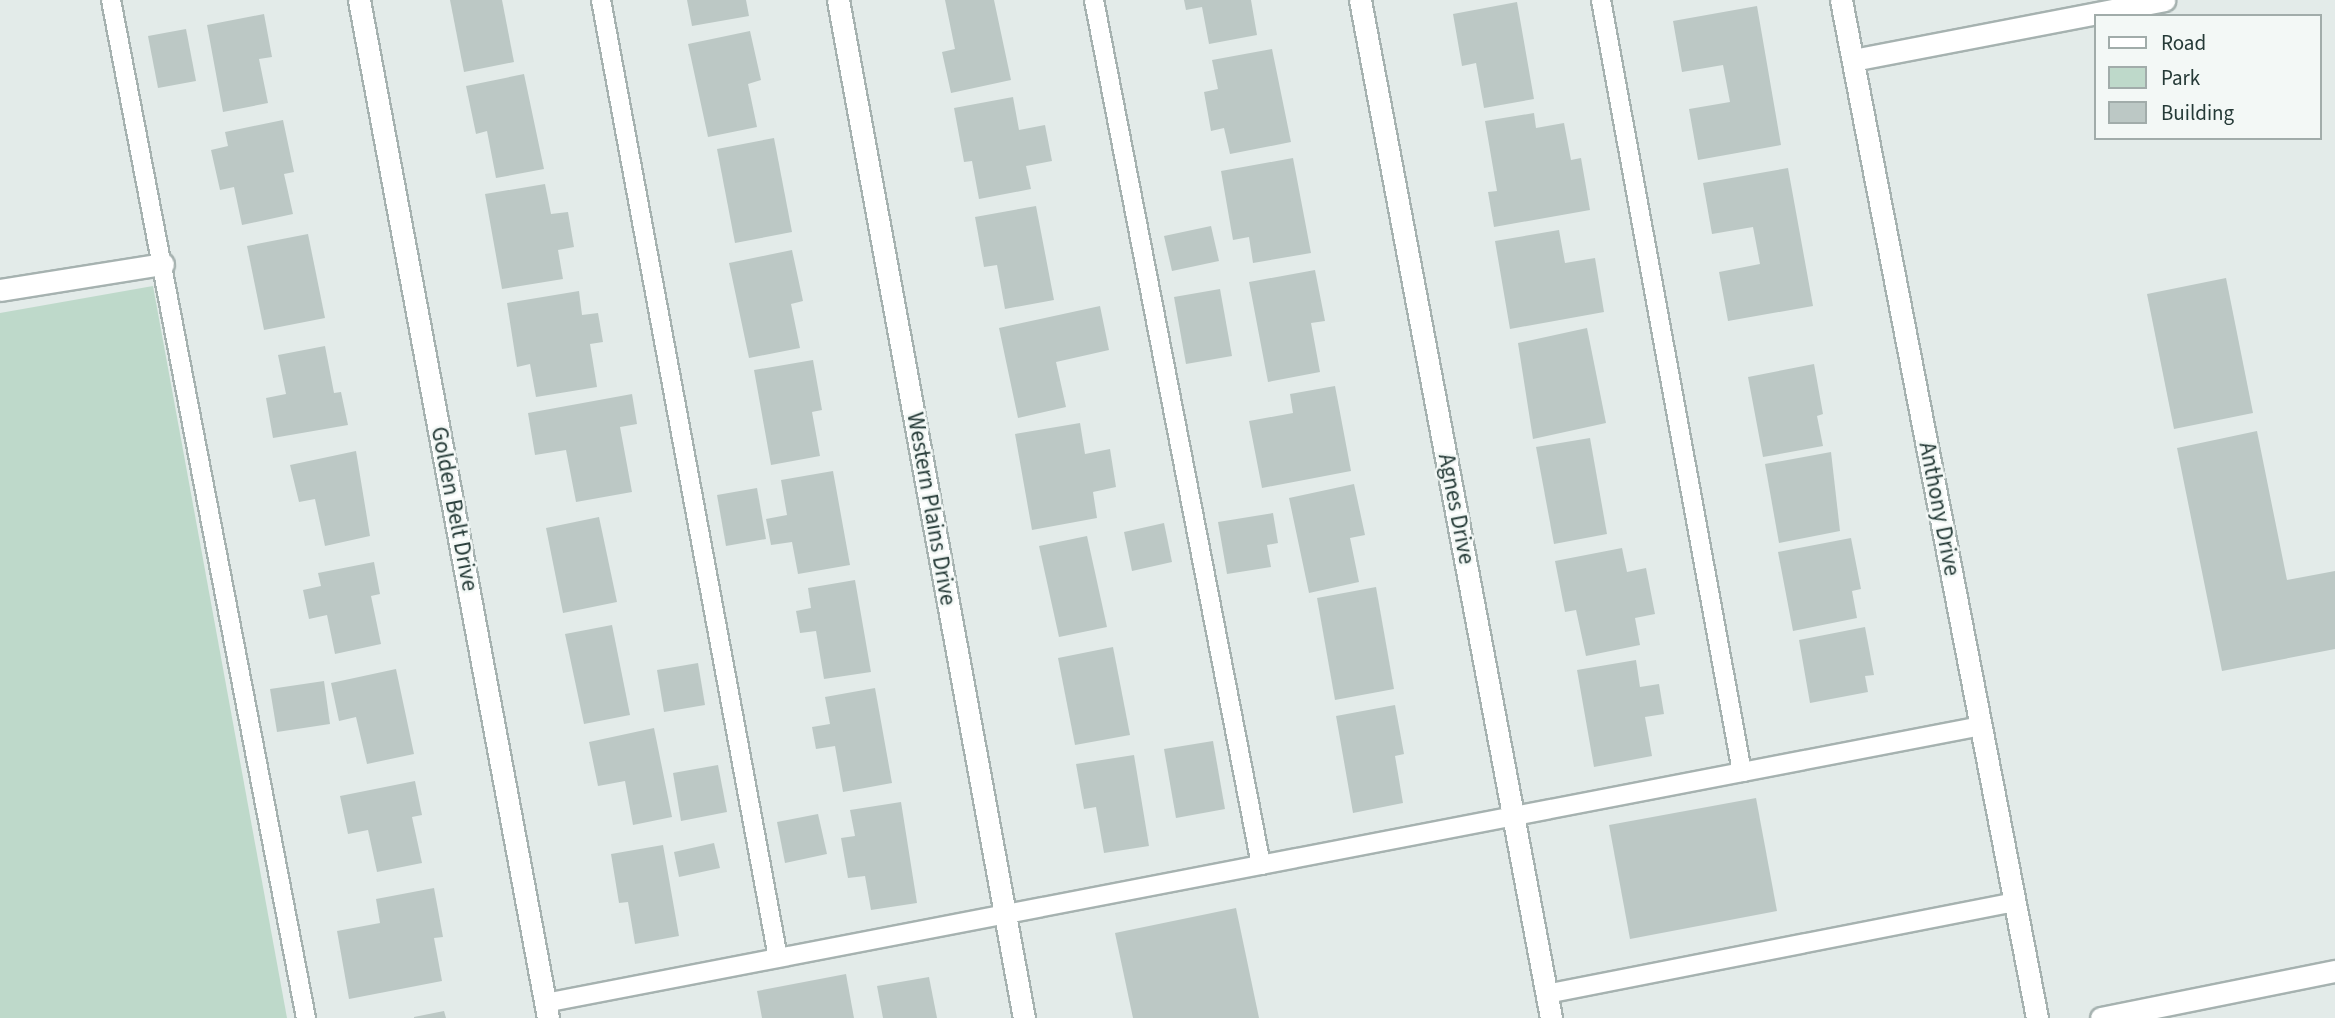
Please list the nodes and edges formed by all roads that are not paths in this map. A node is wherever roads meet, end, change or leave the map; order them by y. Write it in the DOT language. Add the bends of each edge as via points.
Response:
graph roads {
  1 [pos="111,0"];
  2 [pos="359,0"];
  3 [pos="601,0"];
  4 [pos="838,0"];
  5 [pos="1094,0"];
  6 [pos="1360,0"];
  7 [pos="1601,0"];
  8 [pos="1841,0"];
  9 [pos="2164,0"];
  10 [pos="1853,60"];
  11 [pos="163,264"];
  12 [pos="0,290"];
  13 [pos="1981,726"];
  14 [pos="1742,772"];
  15 [pos="1513,816"];
  16 [pos="1261,865"];
  17 [pos="2015,902"];
  18 [pos="1005,914"];
  19 [pos="778,958"];
  20 [pos="2335,971"];
  21 [pos="1546,993"];
  22 [pos="547,1011"];
  23 [pos="306,1018"];
  24 [pos="1024,1018"];
  25 [pos="1551,1018"];
  26 [pos="2037,1018"];
  27 [pos="2101,1018"];
  1 -- 11 [label="lane"];
  2 -- 22 [label="street, Golden Belt Drive"];
  3 -- 19 [label="lane"];
  4 -- 18 [label="street, Western Plains Drive"];
  5 -- 16 [label="lane"];
  6 -- 15 [label="street, Agnes Drive"];
  7 -- 14 [label="lane"];
  8 -- 10 [label="street, Anthony Drive"];
  9 -- 10 [label="street"];
  10 -- 13 [label="street, Anthony Drive"];
  11 -- 12 [label="street"];
  11 -- 23 [label="lane"];
  13 -- 14 [label="lane"];
  13 -- 17 [label="street, Anthony Drive"];
  14 -- 15 [label="lane"];
  15 -- 16 [label="lane"];
  15 -- 21 [label="street, Agnes Drive"];
  16 -- 18 [label="lane"];
  17 -- 21 [label="lane"];
  17 -- 26 [label="street, Anthony Drive"];
  18 -- 19 [label="lane"];
  18 -- 24 [label="street, Western Plains Drive"];
  19 -- 22 [label="lane"];
  20 -- 27 [label="street"];
  21 -- 25 [label="street, Agnes Drive"];
}
